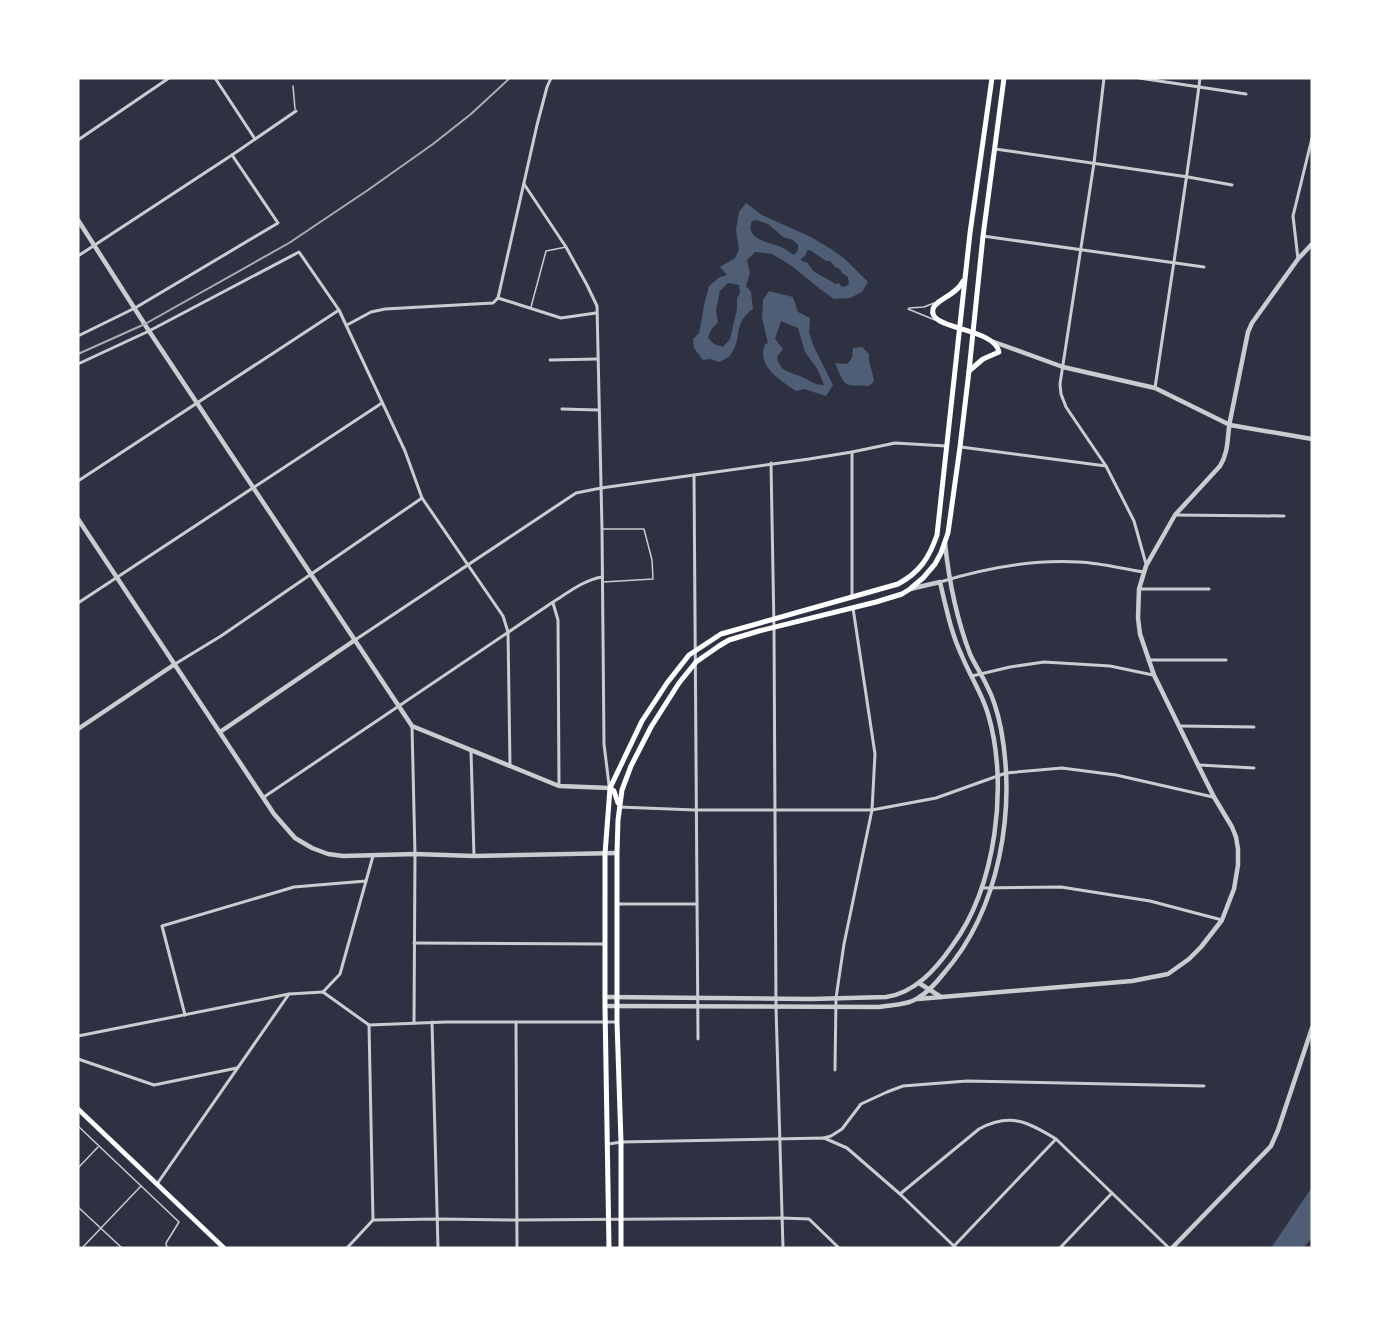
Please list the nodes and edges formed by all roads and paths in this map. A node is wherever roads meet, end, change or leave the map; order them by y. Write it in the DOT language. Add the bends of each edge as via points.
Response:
graph roads {
  1 [pos="169,78"];
  2 [pos="215,78"];
  3 [pos="551,78"];
  4 [pos="992,78"];
  5 [pos="1004,78"];
  6 [pos="1104,78"];
  7 [pos="1139,78"];
  8 [pos="1200,78"];
  9 [pos="293,86"];
  10 [pos="1199,87"];
  11 [pos="1246,94"];
  12 [pos="296,111"];
  13 [pos="1312,138"];
  14 [pos="255,139"];
  15 [pos="78,140"];
  16 [pos="995,149"];
  17 [pos="232,155"];
  18 [pos="1094,163"];
  19 [pos="1188,177"];
  20 [pos="524,184"];
  21 [pos="1232,184"];
  22 [pos="78,220"];
  23 [pos="983,236"];
  24 [pos="1312,244"];
  25 [pos="94,246"];
  26 [pos="566,247"];
  27 [pos="1080,250"];
  28 [pos="78,256"];
  29 [pos="1298,259"];
  30 [pos="1173,263"];
  31 [pos="1204,267"];
  32 [pos="965,277"];
  33 [pos="498,298"];
  34 [pos="939,301"];
  35 [pos="135,308"];
  36 [pos="530,308"];
  37 [pos="339,310"];
  38 [pos="596,313"];
  39 [pos="941,322"];
  40 [pos="346,325"];
  41 [pos="960,329"];
  42 [pos="149,330"];
  43 [pos="972,332"];
  44 [pos="78,336"];
  45 [pos="994,342"];
  46 [pos="1009,347"];
  47 [pos="999,352"];
  48 [pos="597,359"];
  49 [pos="550,360"];
  50 [pos="78,364"];
  51 [pos="1063,367"];
  52 [pos="969,371"];
  53 [pos="1155,388"];
  54 [pos="198,402"];
  55 [pos="382,403"];
  56 [pos="562,410"];
  57 [pos="598,410"];
  58 [pos="1230,424"];
  59 [pos="1312,439"];
  60 [pos="946,446"];
  61 [pos="960,447"];
  62 [pos="852,452"];
  63 [pos="771,463"];
  64 [pos="1106,466"];
  65 [pos="694,475"];
  66 [pos="78,481"];
  67 [pos="254,488"];
  68 [pos="601,488"];
  69 [pos="422,498"];
  70 [pos="1175,515"];
  71 [pos="1284,516"];
  72 [pos="78,519"];
  73 [pos="602,530"];
  74 [pos="945,543"];
  75 [pos="468,564"];
  76 [pos="1146,566"];
  77 [pos="1144,572"];
  78 [pos="311,573"];
  79 [pos="602,577"];
  80 [pos="117,578"];
  81 [pos="949,579"];
  82 [pos="602,582"];
  83 [pos="940,582"];
  84 [pos="910,589"];
  85 [pos="1139,589"];
  86 [pos="1209,589"];
  87 [pos="852,597"];
  88 [pos="553,602"];
  89 [pos="78,603"];
  90 [pos="854,608"];
  91 [pos="774,618"];
  92 [pos="960,623"];
  93 [pos="951,625"];
  94 [pos="774,628"];
  95 [pos="508,632"];
  96 [pos="355,640"];
  97 [pos="696,650"];
  98 [pos="1148,660"];
  99 [pos="1226,660"];
  100 [pos="696,662"];
  101 [pos="175,664"];
  102 [pos="980,674"];
  103 [pos="1154,675"];
  104 [pos="972,676"];
  105 [pos="399,707"];
  106 [pos="999,720"];
  107 [pos="990,721"];
  108 [pos="412,726"];
  109 [pos="1180,726"];
  110 [pos="1254,727"];
  111 [pos="78,729"];
  112 [pos="220,732"];
  113 [pos="471,751"];
  114 [pos="1198,765"];
  115 [pos="510,766"];
  116 [pos="1254,768"];
  117 [pos="1006,773"];
  118 [pos="997,776"];
  119 [pos="559,786"];
  120 [pos="610,788"];
  121 [pos="264,797"];
  122 [pos="1214,797"];
  123 [pos="619,807"];
  124 [pos="695,810"];
  125 [pos="776,810"];
  126 [pos="872,810"];
  127 [pos="994,828"];
  128 [pos="1003,829"];
  129 [pos="415,854"];
  130 [pos="605,854"];
  131 [pos="617,854"];
  132 [pos="373,856"];
  133 [pos="474,856"];
  134 [pos="366,881"];
  135 [pos="982,888"];
  136 [pos="991,888"];
  137 [pos="617,904"];
  138 [pos="697,904"];
  139 [pos="1222,920"];
  140 [pos="960,936"];
  141 [pos="968,942"];
  142 [pos="414,944"];
  143 [pos="605,944"];
  144 [pos="919,983"];
  145 [pos="929,989"];
  146 [pos="323,992"];
  147 [pos="289,994"];
  148 [pos="605,997"];
  149 [pos="941,997"];
  150 [pos="618,998"];
  151 [pos="697,998"];
  152 [pos="836,998"];
  153 [pos="776,999"];
  154 [pos="918,999"];
  155 [pos="605,1006"];
  156 [pos="617,1006"];
  157 [pos="698,1006"];
  158 [pos="776,1007"];
  159 [pos="835,1007"];
  160 [pos="185,1015"];
  161 [pos="605,1021"];
  162 [pos="432,1022"];
  163 [pos="516,1022"];
  164 [pos="617,1022"];
  165 [pos="414,1023"];
  166 [pos="369,1025"];
  167 [pos="1312,1028"];
  168 [pos="78,1035"];
  169 [pos="698,1040"];
  170 [pos="78,1059"];
  171 [pos="237,1068"];
  172 [pos="835,1070"];
  173 [pos="1203,1086"];
  174 [pos="78,1109"];
  175 [pos="78,1126"];
  176 [pos="824,1138"];
  177 [pos="779,1139"];
  178 [pos="1056,1140"];
  179 [pos="621,1142"];
  180 [pos="607,1144"];
  181 [pos="99,1146"];
  182 [pos="78,1168"];
  183 [pos="157,1184"];
  184 [pos="141,1186"];
  185 [pos="1112,1193"];
  186 [pos="900,1194"];
  187 [pos="78,1207"];
  188 [pos="783,1218"];
  189 [pos="438,1219"];
  190 [pos="373,1220"];
  191 [pos="516,1220"];
  192 [pos="609,1220"];
  193 [pos="620,1220"];
  194 [pos="100,1228"];
  195 [pos="955,1247"];
  196 [pos="82,1248"];
  197 [pos="122,1248"];
  198 [pos="166,1248"];
  199 [pos="224,1248"];
  200 [pos="347,1248"];
  201 [pos="438,1248"];
  202 [pos="517,1248"];
  203 [pos="609,1248"];
  204 [pos="621,1248"];
  205 [pos="783,1248"];
  206 [pos="839,1248"];
  207 [pos="1060,1248"];
  208 [pos="1170,1248"];
  1 -- 15 [label="street"];
  2 -- 14 [label="street"];
  3 -- 20 [label="street"];
  4 -- 32 [label="main road"];
  5 -- 16 [label="main road"];
  6 -- 18 [label="street"];
  7 -- 10 [label="street"];
  8 -- 10 [label="street"];
  9 -- 12 [label="lane"];
  10 -- 11 [label="street"];
  10 -- 19 [label="street"];
  12 -- 14 [label="street"];
  13 -- 29 [label="street" via="1293,216"];
  14 -- 17 [label="street"];
  16 -- 18 [label="street"];
  16 -- 23 [label="main road"];
  17 -- 25 [label="street"];
  17 -- 35 [label="street" via="279,223"];
  18 -- 19 [label="street"];
  18 -- 27 [label="street"];
  19 -- 21 [label="street"];
  19 -- 30 [label="street"];
  20 -- 26 [label="street"];
  20 -- 33 [label="street"];
  22 -- 25 [label="street"];
  23 -- 27 [label="street"];
  23 -- 43 [label="main road"];
  24 -- 29 [label="street"];
  25 -- 28 [label="street"];
  25 -- 35 [label="street"];
  26 -- 36 [label="lane" via="546,251"];
  26 -- 38 [label="street" via="597,306"];
  27 -- 30 [label="street"];
  27 -- 51 [label="street"];
  29 -- 58 [label="street" via="1248,332"];
  30 -- 31 [label="street"];
  30 -- 53 [label="street"];
  32 -- 34 [label="main road" via="956,291"];
  32 -- 41 [label="main road"];
  33 -- 36 [label="street"];
  33 -- 40 [label="street" via="493,303 385,309"];
  34 -- 39 [label="main road" via="932,310"];
  34 -- 39 [label="lane" via="908,309"];
  35 -- 42 [label="street"];
  35 -- 44 [label="street"];
  36 -- 38 [label="street" via="561,318"];
  37 -- 40 [label="street"];
  37 -- 42 [label="street" via="298,252"];
  37 -- 54 [label="street"];
  38 -- 48 [label="street"];
  39 -- 41 [label="main road"];
  40 -- 55 [label="street"];
  41 -- 43 [label="main road"];
  41 -- 60 [label="main road"];
  42 -- 50 [label="street"];
  42 -- 54 [label="street"];
  43 -- 45 [label="main road"];
  43 -- 52 [label="main road"];
  45 -- 46 [label="street"];
  45 -- 47 [label="main road"];
  46 -- 47 [label="street"];
  46 -- 51 [label="street"];
  47 -- 52 [label="main road"];
  48 -- 49 [label="street"];
  48 -- 57 [label="street"];
  51 -- 53 [label="street"];
  51 -- 64 [label="street" via="1060,384 1066,407"];
  52 -- 61 [label="main road"];
  53 -- 58 [label="street"];
  54 -- 66 [label="street"];
  54 -- 67 [label="street"];
  55 -- 67 [label="street"];
  55 -- 69 [label="street"];
  56 -- 57 [label="street"];
  57 -- 68 [label="street"];
  58 -- 59 [label="street"];
  58 -- 70 [label="street" via="1224,460"];
  60 -- 62 [label="street" via="902,442"];
  60 -- 87 [label="main road" via="937,535 924,563 898,584"];
  61 -- 64 [label="street"];
  61 -- 74 [label="main road"];
  62 -- 63 [label="street"];
  62 -- 87 [label="street"];
  63 -- 65 [label="street"];
  63 -- 91 [label="street"];
  64 -- 76 [label="street" via="1134,521"];
  65 -- 68 [label="street"];
  65 -- 97 [label="street"];
  67 -- 78 [label="street"];
  67 -- 80 [label="street"];
  68 -- 73 [label="street"];
  68 -- 75 [label="street" via="576,493"];
  69 -- 75 [label="street"];
  69 -- 78 [label="street"];
  70 -- 71 [label="street"];
  70 -- 76 [label="street"];
  72 -- 80 [label="street"];
  73 -- 79 [label="street"];
  73 -- 82 [label="lane" via="644,530 653,579"];
  74 -- 81 [label="street"];
  74 -- 84 [label="main road" via="935,564"];
  75 -- 95 [label="street"];
  75 -- 96 [label="street"];
  76 -- 77 [label="street"];
  77 -- 81 [label="street" via="1080,562 1040,561"];
  77 -- 85 [label="street"];
  78 -- 96 [label="street"];
  78 -- 101 [label="street"];
  79 -- 82 [label="street"];
  79 -- 88 [label="street" via="583,583"];
  80 -- 89 [label="street"];
  80 -- 101 [label="street"];
  81 -- 83 [label="street"];
  81 -- 92 [label="street"];
  82 -- 120 [label="street" via="603,744"];
  83 -- 84 [label="street"];
  83 -- 93 [label="street"];
  84 -- 90 [label="main road"];
  85 -- 86 [label="street"];
  85 -- 98 [label="street" via="1140,634"];
  87 -- 91 [label="main road"];
  88 -- 95 [label="street"];
  88 -- 119 [label="street" via="558,620"];
  90 -- 94 [label="main road"];
  90 -- 126 [label="street" via="875,754"];
  91 -- 94 [label="street"];
  91 -- 97 [label="main road" via="721,634"];
  92 -- 93 [label="street"];
  92 -- 102 [label="street"];
  93 -- 104 [label="street"];
  94 -- 100 [label="main road" via="729,640"];
  94 -- 125 [label="street"];
  95 -- 105 [label="street"];
  95 -- 115 [label="street"];
  96 -- 105 [label="street"];
  96 -- 112 [label="street"];
  97 -- 100 [label="street"];
  97 -- 120 [label="main road" via="681,664 642,721"];
  98 -- 99 [label="street"];
  98 -- 103 [label="street"];
  100 -- 123 [label="main road" via="664,704 642,743"];
  100 -- 124 [label="street"];
  101 -- 111 [label="street"];
  101 -- 112 [label="street"];
  102 -- 103 [label="street" via="1044,662 1110,666"];
  102 -- 104 [label="street"];
  102 -- 106 [label="street"];
  103 -- 109 [label="street"];
  104 -- 107 [label="street"];
  105 -- 108 [label="street"];
  105 -- 121 [label="street"];
  106 -- 107 [label="street"];
  106 -- 117 [label="street"];
  107 -- 118 [label="street"];
  108 -- 113 [label="street"];
  108 -- 129 [label="street"];
  109 -- 110 [label="street"];
  109 -- 114 [label="street"];
  112 -- 121 [label="street"];
  113 -- 115 [label="street"];
  113 -- 133 [label="street"];
  114 -- 116 [label="street"];
  114 -- 122 [label="street"];
  115 -- 119 [label="street"];
  117 -- 118 [label="street"];
  117 -- 122 [label="street" via="1062,768 1116,775"];
  117 -- 128 [label="street"];
  118 -- 126 [label="street" via="936,798"];
  118 -- 127 [label="street"];
  119 -- 120 [label="street"];
  120 -- 123 [label="main road"];
  120 -- 130 [label="main road"];
  121 -- 132 [label="street" via="295,838 312,848 328,854"];
  122 -- 139 [label="street" via="1232,827 1238,849 1234,889"];
  123 -- 124 [label="street"];
  123 -- 131 [label="main road"];
  124 -- 125 [label="street"];
  124 -- 138 [label="street"];
  125 -- 126 [label="street"];
  125 -- 153 [label="street"];
  126 -- 152 [label="street"];
  127 -- 128 [label="street"];
  127 -- 135 [label="street"];
  128 -- 136 [label="street"];
  129 -- 132 [label="street"];
  129 -- 133 [label="street"];
  129 -- 142 [label="street"];
  130 -- 131 [label="street"];
  130 -- 133 [label="street"];
  130 -- 143 [label="main road"];
  131 -- 137 [label="main road"];
  132 -- 134 [label="street"];
  134 -- 146 [label="street" via="340,974"];
  134 -- 160 [label="street" via="294,887 162,927"];
  135 -- 136 [label="street"];
  135 -- 140 [label="street"];
  136 -- 139 [label="street" via="1061,887 1150,901"];
  136 -- 141 [label="street"];
  137 -- 138 [label="street"];
  137 -- 150 [label="main road"];
  138 -- 151 [label="street"];
  139 -- 149 [label="street" via="1202,947 1168,974 1132,981"];
  140 -- 141 [label="street"];
  140 -- 144 [label="street"];
  141 -- 145 [label="street"];
  142 -- 143 [label="street"];
  142 -- 165 [label="street"];
  143 -- 148 [label="main road"];
  144 -- 145 [label="street"];
  144 -- 152 [label="street" via="894,996"];
  145 -- 149 [label="street"];
  145 -- 154 [label="street"];
  146 -- 147 [label="street"];
  146 -- 166 [label="street"];
  147 -- 160 [label="street"];
  147 -- 171 [label="street"];
  148 -- 150 [label="street"];
  148 -- 155 [label="main road"];
  149 -- 154 [label="street"];
  150 -- 151 [label="street"];
  150 -- 156 [label="main road"];
  151 -- 153 [label="street"];
  151 -- 157 [label="street"];
  152 -- 153 [label="street"];
  152 -- 159 [label="street"];
  153 -- 158 [label="street"];
  154 -- 159 [label="street" via="879,1007"];
  155 -- 156 [label="street"];
  155 -- 161 [label="main road"];
  156 -- 157 [label="street"];
  156 -- 164 [label="main road"];
  157 -- 158 [label="street"];
  157 -- 169 [label="street"];
  158 -- 159 [label="street"];
  158 -- 177 [label="street"];
  159 -- 172 [label="street"];
  160 -- 168 [label="street"];
  161 -- 163 [label="street"];
  161 -- 164 [label="street"];
  161 -- 180 [label="main road"];
  162 -- 163 [label="street"];
  162 -- 165 [label="street"];
  162 -- 189 [label="street"];
  163 -- 191 [label="street"];
  164 -- 179 [label="main road"];
  165 -- 166 [label="street"];
  166 -- 190 [label="street"];
  167 -- 208 [label="street" via="1270,1146"];
  170 -- 171 [label="street" via="153,1085"];
  171 -- 183 [label="street"];
  173 -- 176 [label="street" via="967,1081 903,1086 861,1104 842,1129"];
  174 -- 183 [label="main road"];
  175 -- 181 [label="lane"];
  176 -- 177 [label="street"];
  176 -- 186 [label="street" via="846,1148"];
  177 -- 179 [label="street"];
  177 -- 188 [label="street"];
  178 -- 185 [label="street"];
  178 -- 186 [label="street" via="1019,1121 989,1123"];
  178 -- 195 [label="street"];
  179 -- 180 [label="street"];
  179 -- 193 [label="main road"];
  180 -- 192 [label="main road"];
  181 -- 182 [label="lane"];
  181 -- 184 [label="lane"];
  183 -- 199 [label="main road"];
  184 -- 194 [label="lane"];
  184 -- 198 [label="lane" via="179,1222"];
  185 -- 207 [label="street"];
  185 -- 208 [label="street"];
  186 -- 195 [label="street"];
  187 -- 194 [label="lane"];
  188 -- 193 [label="street"];
  188 -- 205 [label="street"];
  188 -- 206 [label="street" via="809,1219"];
  189 -- 190 [label="street"];
  189 -- 191 [label="street"];
  189 -- 201 [label="street"];
  190 -- 200 [label="street"];
  191 -- 192 [label="street"];
  191 -- 202 [label="street"];
  192 -- 193 [label="street"];
  192 -- 203 [label="main road"];
  193 -- 204 [label="main road"];
  194 -- 196 [label="lane"];
  194 -- 197 [label="lane"];
}
